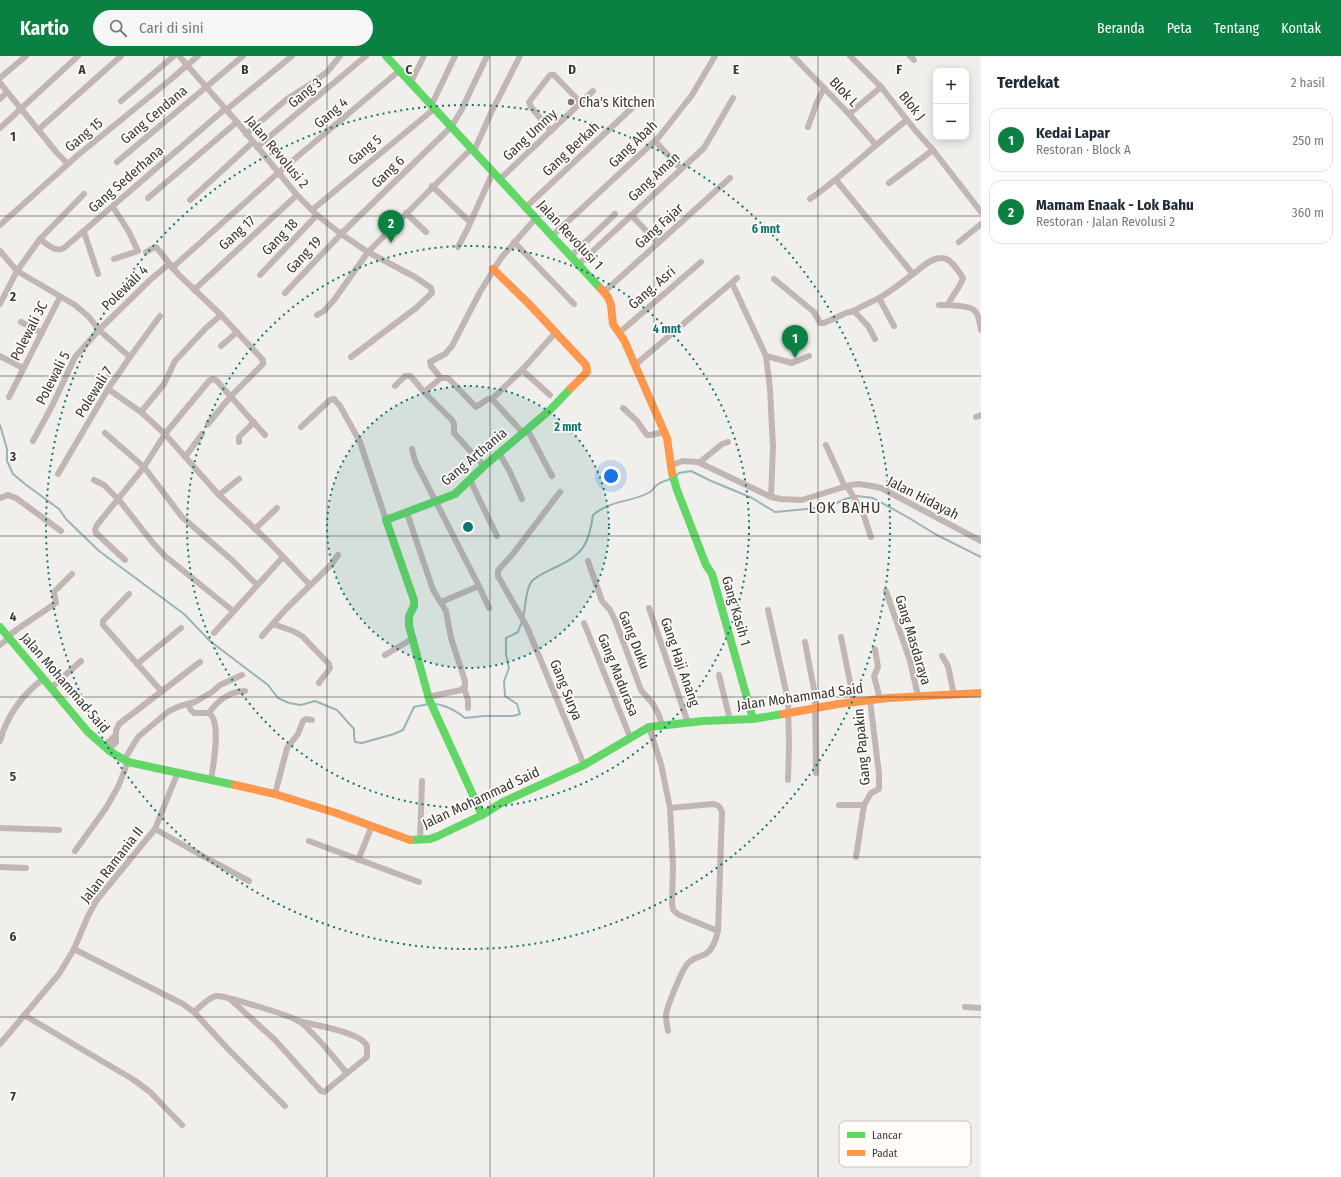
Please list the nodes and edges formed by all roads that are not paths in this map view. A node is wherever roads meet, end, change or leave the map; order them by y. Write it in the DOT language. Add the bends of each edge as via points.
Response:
graph roads {
  1 [pos="26,56"];
  2 [pos="78,56"];
  3 [pos="121,56"];
  4 [pos="174,56"];
  5 [pos="179,56"];
  6 [pos="198,56"];
  7 [pos="243,56"];
  8 [pos="292,56"];
  9 [pos="340,56"];
  10 [pos="366,56"];
  11 [pos="424,56"];
  12 [pos="455,56"];
  13 [pos="487,56"];
  14 [pos="520,56"];
  15 [pos="716,56"];
  16 [pos="793,56"];
  17 [pos="850,56"];
  18 [pos="390,58"];
  19 [pos="188,66"];
  20 [pos="399,71"];
  21 [pos="0,78"];
  22 [pos="0,83"];
  23 [pos="410,84"];
  24 [pos="206,87"];
  25 [pos="880,87"];
  26 [pos="824,88"];
  27 [pos="593,91"];
  28 [pos="7,92"];
  29 [pos="0,98"];
  30 [pos="733,98"];
  31 [pos="121,101"];
  32 [pos="581,103"];
  33 [pos="432,107"];
  34 [pos="21,108"];
  35 [pos="632,108"];
  36 [pos="226,110"];
  37 [pos="849,114"];
  38 [pos="907,120"];
  39 [pos="237,122"];
  40 [pos="451,127"];
  41 [pos="808,127"];
  42 [pos="0,128"];
  43 [pos="38,130"];
  44 [pos="551,131"];
  45 [pos="246,134"];
  46 [pos="655,141"];
  47 [pos="255,145"];
  48 [pos="876,145"];
  49 [pos="473,150"];
  50 [pos="933,150"];
  51 [pos="117,162"];
  52 [pos="68,164"];
  53 [pos="681,169"];
  54 [pos="493,172"];
  55 [pos="278,173"];
  56 [pos="730,178"];
  57 [pos="500,179"];
  58 [pos="836,180"];
  59 [pos="889,183"];
  60 [pos="432,186"];
  61 [pos="84,194"];
  62 [pos="296,195"];
  63 [pos="148,198"];
  64 [pos="810,199"];
  65 [pos="190,200"];
  66 [pos="113,207"];
  67 [pos="526,208"];
  68 [pos="312,210"];
  69 [pos="981,212"];
  70 [pos="406,213"];
  71 [pos="615,214"];
  72 [pos="317,215"];
  73 [pos="632,215"];
  74 [pos="536,218"];
  75 [pos="470,222"];
  76 [pos="981,224"];
  77 [pos="0,225"];
  78 [pos="84,232"];
  79 [pos="426,232"];
  80 [pos="341,234"];
  81 [pos="552,236"];
  82 [pos="40,239"];
  83 [pos="514,242"];
  84 [pos="959,242"];
  85 [pos="658,243"];
  86 [pos="458,247"];
  87 [pos="0,251"];
  88 [pos="146,252"];
  89 [pos="368,252"];
  90 [pos="571,256"];
  91 [pos="114,259"];
  92 [pos="701,262"];
  93 [pos="579,264"];
  94 [pos="171,266"];
  95 [pos="493,269"];
  96 [pos="17,271"];
  97 [pos="98,274"];
  98 [pos="913,274"];
  99 [pos="260,275"];
  100 [pos="737,278"];
  101 [pos="774,279"];
  102 [pos="732,283"];
  103 [pos="194,290"];
  104 [pos="285,292"];
  105 [pos="604,292"];
  106 [pos="60,297"];
  107 [pos="879,298"];
  108 [pos="0,304"];
  109 [pos="574,304"];
  110 [pos="940,305"];
  111 [pos="948,305"];
  112 [pos="854,311"];
  113 [pos="221,315"];
  114 [pos="317,315"];
  115 [pos="160,316"];
  116 [pos="21,322"];
  117 [pos="894,326"];
  118 [pos="980,326"];
  119 [pos="99,330"];
  120 [pos="236,332"];
  121 [pos="556,332"];
  122 [pos="619,332"];
  123 [pos="42,333"];
  124 [pos="876,339"];
  125 [pos="221,346"];
  126 [pos="0,356"];
  127 [pos="766,356"];
  128 [pos="809,356"];
  129 [pos="130,357"];
  130 [pos="351,357"];
  131 [pos="635,365"];
  132 [pos="24,368"];
  133 [pos="522,370"];
  134 [pos="441,378"];
  135 [pos="395,386"];
  136 [pos="108,389"];
  137 [pos="424,392"];
  138 [pos="550,395"];
  139 [pos="231,396"];
  140 [pos="9,397"];
  141 [pos="492,399"];
  142 [pos="623,408"];
  143 [pos="141,412"];
  144 [pos="254,422"];
  145 [pos="208,424"];
  146 [pos="301,427"];
  147 [pos="525,431"];
  148 [pos="664,432"];
  149 [pos="105,433"];
  150 [pos="165,434"];
  151 [pos="202,434"];
  152 [pos="265,435"];
  153 [pos="33,441"];
  154 [pos="239,442"];
  155 [pos="728,442"];
  156 [pos="826,445"];
  157 [pos="412,449"];
  158 [pos="499,453"];
  159 [pos="185,457"];
  160 [pos="700,462"];
  161 [pos="484,466"];
  162 [pos="144,467"];
  163 [pos="671,467"];
  164 [pos="58,474"];
  165 [pos="552,476"];
  166 [pos="239,479"];
  167 [pos="94,480"];
  168 [pos="470,480"];
  169 [pos="846,486"];
  170 [pos="560,492"];
  171 [pos="219,496"];
  172 [pos="771,497"];
  173 [pos="0,498"];
  174 [pos="522,499"];
  175 [pos="118,500"];
  176 [pos="436,502"];
  177 [pos="277,508"];
  178 [pos="407,513"];
  179 [pos="386,520"];
  180 [pos="254,529"];
  181 [pos="61,532"];
  182 [pos="497,536"];
  183 [pos="871,537"];
  184 [pos="981,541"];
  185 [pos="338,556"];
  186 [pos="283,557"];
  187 [pos="125,560"];
  188 [pos="588,561"];
  189 [pos="72,574"];
  190 [pos="257,585"];
  191 [pos="310,585"];
  192 [pos="479,586"];
  193 [pos="886,591"];
  194 [pos="129,594"];
  195 [pos="440,602"];
  196 [pos="489,608"];
  197 [pos="649,608"];
  198 [pos="768,610"];
  199 [pos="233,612"];
  200 [pos="273,624"];
  201 [pos="584,624"];
  202 [pos="0,627"];
  203 [pos="181,628"];
  204 [pos="214,633"];
  205 [pos="262,636"];
  206 [pos="8,637"];
  207 [pos="841,637"];
  208 [pos="412,640"];
  209 [pos="805,642"];
  210 [pos="0,645"];
  211 [pos="875,649"];
  212 [pos="385,655"];
  213 [pos="942,656"];
  214 [pos="81,662"];
  215 [pos="200,662"];
  216 [pos="137,664"];
  217 [pos="242,675"];
  218 [pos="719,675"];
  219 [pos="43,679"];
  220 [pos="319,684"];
  221 [pos="51,688"];
  222 [pos="464,688"];
  223 [pos="245,691"];
  224 [pos="162,692"];
  225 [pos="981,693"];
  226 [pos="954,695"];
  227 [pos="918,696"];
  228 [pos="428,698"];
  229 [pos="880,699"];
  230 [pos="870,700"];
  231 [pos="854,702"];
  232 [pos="189,704"];
  233 [pos="468,708"];
  234 [pos="816,708"];
  235 [pos="788,712"];
  236 [pos="208,713"];
  237 [pos="753,719"];
  238 [pos="312,720"];
  239 [pos="730,720"];
  240 [pos="688,723"];
  241 [pos="662,725"];
  242 [pos="649,727"];
  243 [pos="630,737"];
  244 [pos="0,741"];
  245 [pos="105,749"];
  246 [pos="126,761"];
  247 [pos="584,765"];
  248 [pos="178,772"];
  249 [pos="816,773"];
  250 [pos="211,780"];
  251 [pos="788,780"];
  252 [pos="422,781"];
  253 [pos="275,794"];
  254 [pos="839,805"];
  255 [pos="864,805"];
  256 [pos="670,808"];
  257 [pos="482,815"];
  258 [pos="372,826"];
  259 [pos="0,828"];
  260 [pos="155,829"];
  261 [pos="59,830"];
  262 [pos="420,840"];
  263 [pos="309,841"];
  264 [pos="75,851"];
  265 [pos="856,857"];
  266 [pos="358,860"];
  267 [pos="0,867"];
  268 [pos="26,868"];
  269 [pos="248,881"];
  270 [pos="418,882"];
  271 [pos="718,931"];
  272 [pos="74,949"];
  273 [pos="230,999"];
  274 [pos="965,1007"];
  275 [pos="981,1008"];
  276 [pos="194,1012"];
  277 [pos="24,1015"];
  278 [pos="298,1021"];
  279 [pos="668,1031"];
  280 [pos="0,1044"];
  281 [pos="347,1073"];
  282 [pos="285,1106"];
  283 [pos="182,1125"];
  1 -- 21 [label="street"];
  2 -- 34 [label="street"];
  3 -- 43 [label="street"];
  4 -- 31 [label="street"];
  5 -- 19 [label="street, Jalan Revolusi 2"];
  6 -- 19 [label="street, Gang 15"];
  7 -- 24 [label="street, Gang Cendana"];
  8 -- 36 [label="street, Gang Sederhana"];
  9 -- 45 [label="street" via="327,72 287,99"];
  10 -- 47 [label="street, Gang 3"];
  11 -- 23 [label="street"];
  12 -- 33 [label="street"];
  13 -- 40 [label="street, Gang 6" via="461,112"];
  14 -- 49 [label="street"];
  15 -- 46 [label="street, Gang Abah" via="692,95"];
  16 -- 26 [label="street, Blok L"];
  17 -- 25 [label="street, Blok J"];
  18 -- 20 [label="street, Jalan Revolusi 1"];
  19 -- 24 [label="street, Jalan Revolusi 2"];
  19 -- 52 [label="street, Gang 15"];
  20 -- 23 [label="street, Jalan Revolusi 1"];
  20 -- 55 [label="street, Gang 4"];
  22 -- 28 [label="street"];
  23 -- 33 [label="street, Jalan Revolusi 1"];
  24 -- 36 [label="street, Jalan Revolusi 2"];
  24 -- 51 [label="street, Gang Cendana"];
  25 -- 37 [label="street"];
  25 -- 38 [label="street, Blok J"];
  26 -- 37 [label="street, Blok L"];
  26 -- 41 [label="street"];
  27 -- 32 [label="street, Gang Ummy"];
  28 -- 29 [label="street"];
  28 -- 34 [label="street"];
  30 -- 53 [label="street, Gang Aman" via="704,148"];
  32 -- 44 [label="street, Gang Ummy"];
  32 -- 44 [label="street" via="554,75 550,75 529,102"];
  33 -- 40 [label="street, Jalan Revolusi 1"];
  33 -- 68 [label="street, Gang 5"];
  34 -- 42 [label="street"];
  34 -- 43 [label="street"];
  35 -- 67 [label="street, Gang Berkah"];
  36 -- 39 [label="street, Jalan Revolusi 2"];
  36 -- 66 [label="street, Gang Sederhana"];
  37 -- 48 [label="street, Blok L"];
  38 -- 48 [label="street"];
  38 -- 50 [label="street, Blok J"];
  39 -- 45 [label="street, Jalan Revolusi 2"];
  39 -- 63 [label="street"];
  40 -- 49 [label="street, Jalan Revolusi 1"];
  40 -- 80 [label="street, Gang 6"];
  43 -- 52 [label="street"];
  44 -- 57 [label="street, Gang Ummy"];
  45 -- 47 [label="street, Jalan Revolusi 2"];
  46 -- 53 [label="street"];
  46 -- 81 [label="street, Gang Abah"];
  47 -- 55 [label="street, Jalan Revolusi 2"];
  47 -- 65 [label="street, Gang 3"];
  48 -- 58 [label="street"];
  49 -- 54 [label="street, Jalan Revolusi 1"];
  49 -- 60 [label="street"];
  50 -- 59 [label="street"];
  50 -- 69 [label="street, Blok J"];
  52 -- 77 [label="street, Gang 15"];
  53 -- 73 [label="street, Gang Aman"];
  54 -- 57 [label="street, Jalan Revolusi 1"];
  54 -- 75 [label="street"];
  55 -- 62 [label="street, Jalan Revolusi 2"];
  55 -- 94 [label="street, Gang 4"];
  56 -- 85 [label="street, Gang Fajar"];
  57 -- 67 [label="street, Jalan Revolusi 1"];
  58 -- 64 [label="street"];
  58 -- 98 [label="street"];
  60 -- 70 [label="street"];
  60 -- 75 [label="street"];
  61 -- 82 [label="street"];
  62 -- 68 [label="street, Jalan Revolusi 2"];
  62 -- 103 [label="street, Gang 17"];
  66 -- 78 [label="street, Gang Sederhana"];
  66 -- 91 [label="street" via="138,251"];
  67 -- 74 [label="street, Jalan Revolusi 1"];
  68 -- 72 [label="street, Jalan Revolusi 2"];
  70 -- 79 [label="street"];
  70 -- 89 [label="street"];
  71 -- 90 [label="street"];
  72 -- 80 [label="street, Jalan Revolusi 2"];
  72 -- 99 [label="street, Gang 18"];
  73 -- 85 [label="street"];
  73 -- 93 [label="street, Gang Aman"];
  74 -- 81 [label="street, Jalan Revolusi 1"];
  74 -- 83 [label="street"];
  75 -- 86 [label="street"];
  76 -- 84 [label="street"];
  78 -- 82 [label="street, Gang Sederhana" via="60,250"];
  78 -- 97 [label="street"];
  80 -- 89 [label="street, Jalan Revolusi 2"];
  80 -- 104 [label="street, Gang 19"];
  81 -- 90 [label="street, Jalan Revolusi 1"];
  82 -- 96 [label="street"];
  83 -- 95 [label="street"];
  83 -- 109 [label="street"];
  85 -- 105 [label="street, Gang Fajar"];
  87 -- 96 [label="street, Polewali 7"];
  88 -- 94 [label="street" via="157,248"];
  89 -- 114 [label="street" via="334,300"];
  89 -- 130 [label="street, Jalan Revolusi 2" via="415,277 432,290 416,308"];
  90 -- 93 [label="street, Jalan Revolusi 1"];
  92 -- 122 [label="street, Gang. Asri"];
  93 -- 105 [label="street, Jalan Revolusi 1"];
  94 -- 103 [label="street"];
  94 -- 119 [label="street, Polewali 4"];
  95 -- 121 [label="street, Gang Arthania"];
  95 -- 134 [label="street" via="452,346 429,363"];
  96 -- 106 [label="street, Polewali 7"];
  96 -- 108 [label="street"];
  98 -- 107 [label="street"];
  98 -- 111 [label="street" via="939,257 950,261 963,278"];
  100 -- 102 [label="street"];
  101 -- 112 [label="street" via="814,312 820,323"];
  102 -- 127 [label="street"];
  102 -- 131 [label="street"];
  103 -- 113 [label="street"];
  105 -- 122 [label="street, Jalan Revolusi 1" via="611,305 613,324"];
  106 -- 119 [label="street, Polewali 7" via="82,310"];
  106 -- 123 [label="street, Polewali 3C"];
  107 -- 112 [label="street" via="863,304"];
  107 -- 117 [label="street"];
  110 -- 111 [label="street"];
  111 -- 118 [label="street" via="975,310"];
  112 -- 124 [label="street"];
  113 -- 120 [label="street"];
  113 -- 143 [label="street" via="175,361 164,384"];
  115 -- 129 [label="street"];
  116 -- 123 [label="street"];
  119 -- 129 [label="street, Polewali 7"];
  119 -- 153 [label="street, Polewali 5" via="72,361"];
  120 -- 125 [label="street"];
  120 -- 139 [label="street" via="263,360 263,364"];
  121 -- 133 [label="street"];
  121 -- 147 [label="street, Gang Arthania" via="586,365 587,372 550,410"];
  122 -- 131 [label="street, Jalan Revolusi 1"];
  123 -- 132 [label="street, Polewali 3C"];
  126 -- 132 [label="street"];
  127 -- 128 [label="street" via="792,363"];
  127 -- 172 [label="street" via="773,448"];
  129 -- 136 [label="street, Polewali 7"];
  131 -- 148 [label="street, Jalan Revolusi 1"];
  132 -- 140 [label="street, Polewali 3C"];
  133 -- 138 [label="street"];
  133 -- 141 [label="street"];
  134 -- 137 [label="street"];
  134 -- 141 [label="street" via="448,378 476,407"];
  135 -- 137 [label="street" via="408,376"];
  136 -- 143 [label="street"];
  136 -- 164 [label="street, Polewali 7"];
  137 -- 161 [label="street" via="452,420 454,433"];
  139 -- 144 [label="street"];
  139 -- 145 [label="street"];
  139 -- 150 [label="street" via="216,380 211,379"];
  141 -- 147 [label="street"];
  142 -- 148 [label="street" via="647,435"];
  143 -- 150 [label="street"];
  144 -- 152 [label="street"];
  144 -- 154 [label="street" via="240,437"];
  146 -- 179 [label="street" via="334,399 360,442"];
  147 -- 158 [label="street, Gang Arthania"];
  147 -- 165 [label="street"];
  148 -- 163 [label="street, Jalan Revolusi 1" via="669,445"];
  149 -- 162 [label="street"];
  150 -- 159 [label="street"];
  150 -- 162 [label="street"];
  151 -- 159 [label="street"];
  155 -- 160 [label="street"];
  156 -- 169 [label="street"];
  157 -- 176 [label="street" via="415,461"];
  158 -- 161 [label="street, Gang Arthania"];
  158 -- 174 [label="street"];
  159 -- 171 [label="street"];
  160 -- 163 [label="street, Jalan Hidayah" via="683,461"];
  160 -- 172 [label="street, Jalan Hidayah"];
  161 -- 168 [label="street, Gang Arthania"];
  162 -- 175 [label="street"];
  162 -- 190 [label="street" via="182,517"];
  163 -- 237 [label="street, Gang Kasih 1" via="677,490 706,565 712,574"];
  166 -- 171 [label="street"];
  167 -- 175 [label="street" via="104,485"];
  168 -- 176 [label="street, Gang Arthania" via="455,494"];
  168 -- 182 [label="street"];
  169 -- 172 [label="street, Jalan Hidayah" via="802,500"];
  169 -- 183 [label="street" via="863,514"];
  169 -- 184 [label="street, Jalan Hidayah" via="859,484 881,488"];
  170 -- 247 [label="street, Gang Surya" via="498,571 498,576 525,622"];
  171 -- 180 [label="street"];
  173 -- 181 [label="street" via="8,495 16,498"];
  175 -- 187 [label="street" via="95,530"];
  175 -- 199 [label="street" via="165,556"];
  176 -- 178 [label="street, Gang Arthania"];
  176 -- 192 [label="street"];
  177 -- 180 [label="street"];
  178 -- 179 [label="street, Gang Arthania"];
  178 -- 195 [label="street" via="433,590"];
  179 -- 208 [label="street" via="414,600 409,616"];
  180 -- 186 [label="street"];
  185 -- 191 [label="street"];
  186 -- 190 [label="street"];
  186 -- 191 [label="street"];
  188 -- 241 [label="street, Gang Duku" via="602,601 615,620 641,690 653,704"];
  189 -- 206 [label="street" via="55,590 56,603"];
  190 -- 199 [label="street"];
  191 -- 200 [label="street"];
  192 -- 195 [label="street"];
  192 -- 196 [label="street"];
  193 -- 227 [label="street, Gang Masdaraya" via="910,661"];
  194 -- 216 [label="street" via="102,622"];
  195 -- 222 [label="street" via="448,617 451,638 466,684"];
  197 -- 240 [label="street, Gang Haji Anang"];
  198 -- 235 [label="street" via="784,681"];
  199 -- 204 [label="street"];
  200 -- 205 [label="street"];
  200 -- 220 [label="street" via="302,636 329,664 330,668"];
  201 -- 243 [label="street, Gang Madurasa"];
  202 -- 206 [label="street, Jalan Mohammad Said"];
  203 -- 216 [label="street"];
  206 -- 210 [label="street"];
  206 -- 219 [label="street, Jalan Mohammad Said"];
  207 -- 231 [label="street"];
  208 -- 212 [label="street"];
  208 -- 228 [label="street"];
  209 -- 234 [label="street"];
  211 -- 229 [label="street" via="878,667 874,676"];
  213 -- 226 [label="street" via="948,666"];
  214 -- 221 [label="street"];
  215 -- 224 [label="street"];
  216 -- 224 [label="street"];
  217 -- 232 [label="street"];
  218 -- 239 [label="street"];
  219 -- 221 [label="street, Jalan Mohammad Said"];
  219 -- 244 [label="street" via="17,706"];
  221 -- 245 [label="street, Jalan Mohammad Said"];
  222 -- 228 [label="street"];
  222 -- 233 [label="street"];
  223 -- 236 [label="street" via="234,692 221,699"];
  224 -- 245 [label="street" via="117,725 115,736"];
  225 -- 226 [label="street, Jalan Mohammad Said"];
  226 -- 227 [label="street, Jalan Mohammad Said"];
  227 -- 229 [label="street, Jalan Mohammad Said"];
  228 -- 257 [label="street"];
  229 -- 230 [label="street, Jalan Mohammad Said"];
  230 -- 231 [label="street, Jalan Mohammad Said"];
  230 -- 255 [label="street, Gang Papakin" via="880,786 871,793"];
  231 -- 234 [label="street, Jalan Mohammad Said"];
  232 -- 236 [label="street" via="194,713"];
  232 -- 246 [label="street" via="169,711 138,737"];
  234 -- 235 [label="street, Jalan Mohammad Said"];
  234 -- 249 [label="street"];
  235 -- 237 [label="street, Jalan Mohammad Said"];
  235 -- 251 [label="street"];
  236 -- 250 [label="street" via="213,717 216,733"];
  237 -- 239 [label="street, Jalan Mohammad Said"];
  238 -- 253 [label="street" via="303,721 298,734 287,748"];
  239 -- 240 [label="street, Jalan Mohammad Said"];
  240 -- 241 [label="street, Jalan Mohammad Said"];
  241 -- 242 [label="street, Jalan Mohammad Said"];
  242 -- 243 [label="street, Jalan Mohammad Said"];
  242 -- 256 [label="street" via="661,764"];
  243 -- 247 [label="street, Jalan Mohammad Said"];
  245 -- 246 [label="street, Jalan Mohammad Said"];
  246 -- 248 [label="street, Jalan Mohammad Said"];
  246 -- 264 [label="street" via="118,787"];
  247 -- 257 [label="street, Jalan Mohammad Said" via="503,802"];
  248 -- 250 [label="street, Jalan Mohammad Said"];
  248 -- 260 [label="street, Jalan Ramania II"];
  250 -- 253 [label="street, Jalan Mohammad Said"];
  252 -- 262 [label="street"];
  253 -- 258 [label="street, Jalan Mohammad Said"];
  254 -- 255 [label="street"];
  255 -- 265 [label="street, Gang Papakin"];
  256 -- 271 [label="street" via="673,910"];
  256 -- 271 [label="street" via="713,804 721,807"];
  257 -- 262 [label="street, Jalan Mohammad Said" via="438,836"];
  258 -- 262 [label="street, Jalan Mohammad Said" via="401,837"];
  258 -- 266 [label="street"];
  259 -- 261 [label="street"];
  260 -- 269 [label="street"];
  260 -- 272 [label="street, Jalan Ramania II" via="96,901"];
  263 -- 266 [label="street"];
  266 -- 270 [label="street"];
  267 -- 268 [label="street"];
  271 -- 279 [label="street" via="709,951 696,957 686,966 668,1010"];
  272 -- 276 [label="street"];
  272 -- 277 [label="street, Jalan Ramania II" via="59,974"];
  273 -- 276 [label="street" via="216,996"];
  273 -- 278 [label="street"];
  273 -- 281 [label="street" via="275,1040 321,1091 324,1092"];
  274 -- 275 [label="street"];
  276 -- 282 [label="street"];
  277 -- 280 [label="street, Jalan Ramania II"];
  277 -- 283 [label="street" via="134,1080 150,1092"];
  278 -- 281 [label="street"];
  278 -- 281 [label="street" via="346,1033 366,1043 367,1057"];
}
